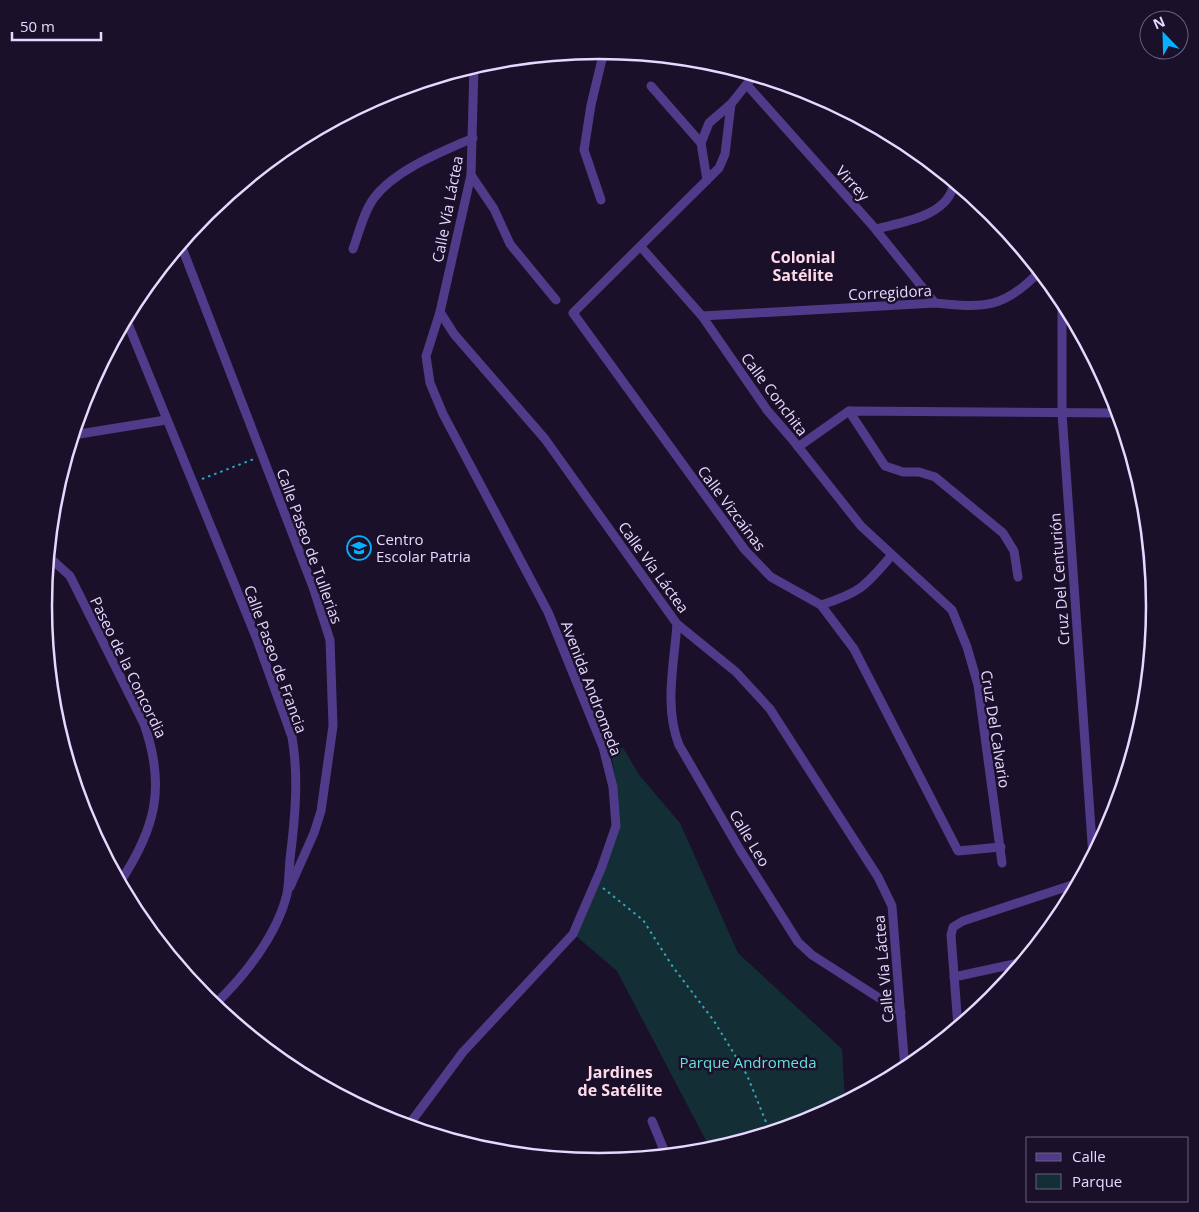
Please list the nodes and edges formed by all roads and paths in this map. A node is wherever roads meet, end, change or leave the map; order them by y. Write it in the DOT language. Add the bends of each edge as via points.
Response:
graph roads {
  1 [pos="602,59"];
  2 [pos="474,74"];
  3 [pos="750,81"];
  4 [pos="746,85"];
  5 [pos="651,86"];
  6 [pos="731,104"];
  7 [pos="473,138"];
  8 [pos="701,144"];
  9 [pos="471,175"];
  10 [pos="707,180"];
  11 [pos="952,189"];
  12 [pos="601,200"];
  13 [pos="876,229"];
  14 [pos="641,247"];
  15 [pos="353,249"];
  16 [pos="183,251"];
  17 [pos="1035,276"];
  18 [pos="556,300"];
  19 [pos="935,303"];
  20 [pos="440,312"];
  21 [pos="1062,315"];
  22 [pos="702,316"];
  23 [pos="129,327"];
  24 [pos="848,411"];
  25 [pos="1062,413"];
  26 [pos="1111,413"];
  27 [pos="166,420"];
  28 [pos="81,434"];
  29 [pos="798,447"];
  30 [pos="263,456"];
  31 [pos="192,483"];
  32 [pos="891,556"];
  33 [pos="55,563"];
  34 [pos="1018,576"];
  35 [pos="820,605"];
  36 [pos="677,624"];
  37 [pos="1091,845"];
  38 [pos="1000,847"];
  39 [pos="1002,863"];
  40 [pos="124,876"];
  41 [pos="596,882"];
  42 [pos="1069,887"];
  43 [pos="286,894"];
  44 [pos="1013,964"];
  45 [pos="954,977"];
  46 [pos="220,999"];
  47 [pos="901,1012"];
  48 [pos="957,1019"];
  49 [pos="904,1060"];
  50 [pos="413,1120"];
  51 [pos="652,1121"];
  52 [pos="768,1126"];
  53 [pos="663,1149"];
  1 -- 12 [label="street" via="584,150"];
  2 -- 7 [label="street, Calle Vía Láctea"];
  3 -- 4 [label="street"];
  4 -- 6 [label="street"];
  4 -- 13 [label="street, Virrey"];
  5 -- 8 [label="street"];
  6 -- 8 [label="street" via="710,123"];
  6 -- 10 [label="street" via="725,154"];
  7 -- 9 [label="street, Calle Vía Láctea"];
  7 -- 15 [label="street" via="430,156 384,186 372,200"];
  8 -- 10 [label="street"];
  9 -- 18 [label="street" via="494,209 510,244"];
  9 -- 20 [label="street, Calle Vía Láctea"];
  10 -- 14 [label="street"];
  11 -- 13 [label="street" via="943,204 930,213"];
  13 -- 19 [label="street, Virrey"];
  14 -- 22 [label="street, Calle Conchita"];
  14 -- 35 [label="street, Calle Vizcaínas" via="573,313 745,550 771,577"];
  16 -- 30 [label="street, Calle Paseo de Tullerias"];
  17 -- 19 [label="street, Corregidora" via="1013,296 992,304 970,307"];
  19 -- 22 [label="street, Corregidora"];
  20 -- 36 [label="street, Calle Vía Láctea" via="454,334 545,439"];
  20 -- 41 [label="street, Avenida Andromeda" via="426,356 430,383 443,414 548,612 602,747 613,787 616,826"];
  21 -- 25 [label="street, Cruz Del Centurión"];
  22 -- 29 [label="street, Calle Conchita" via="767,410"];
  23 -- 27 [label="street, Calle Paseo de Francia"];
  24 -- 25 [label="street"];
  24 -- 29 [label="street"];
  24 -- 34 [label="street" via="885,466 935,477 1003,533 1014,552"];
  25 -- 26 [label="street"];
  25 -- 37 [label="street, Cruz Del Centurión"];
  27 -- 28 [label="street"];
  27 -- 31 [label="street, Calle Paseo de Francia"];
  29 -- 32 [label="street, Calle Conchita" via="862,526"];
  30 -- 31 [label="path"];
  30 -- 43 [label="street, Calle Paseo de Tullerias" via="330,640 333,684 333,726 321,811"];
  31 -- 43 [label="street, Calle Paseo de Francia" via="256,637 292,737 295,816"];
  32 -- 35 [label="street" via="867,585 843,598"];
  32 -- 38 [label="street, Cruz Del Calvario" via="952,610 967,646 978,685"];
  33 -- 40 [label="street, Paseo de la Concordia" via="70,576 153,748 157,782 152,820 136,858"];
  35 -- 38 [label="street, Calle Vizcaínas" via="854,649 958,851"];
  36 -- 47 [label="street, Calle Vía Láctea" via="736,672 770,709 878,877 892,906"];
  36 -- 47 [label="street, Calle Leo" via="670,708 673,730 740,850 798,942 812,955"];
  38 -- 39 [label="street, Cruz Del Calvario"];
  41 -- 50 [label="street, Avenida Andromeda" via="572,934 462,1052"];
  41 -- 52 [label="path" via="643,920 714,1021 747,1075"];
  42 -- 45 [label="street" via="963,921 953,928"];
  43 -- 46 [label="street, Calle Paseo de Francia" via="272,931"];
  44 -- 45 [label="street"];
  45 -- 48 [label="street"];
  47 -- 49 [label="street, Calle Vía Láctea"];
  51 -- 53 [label="street"];
}
